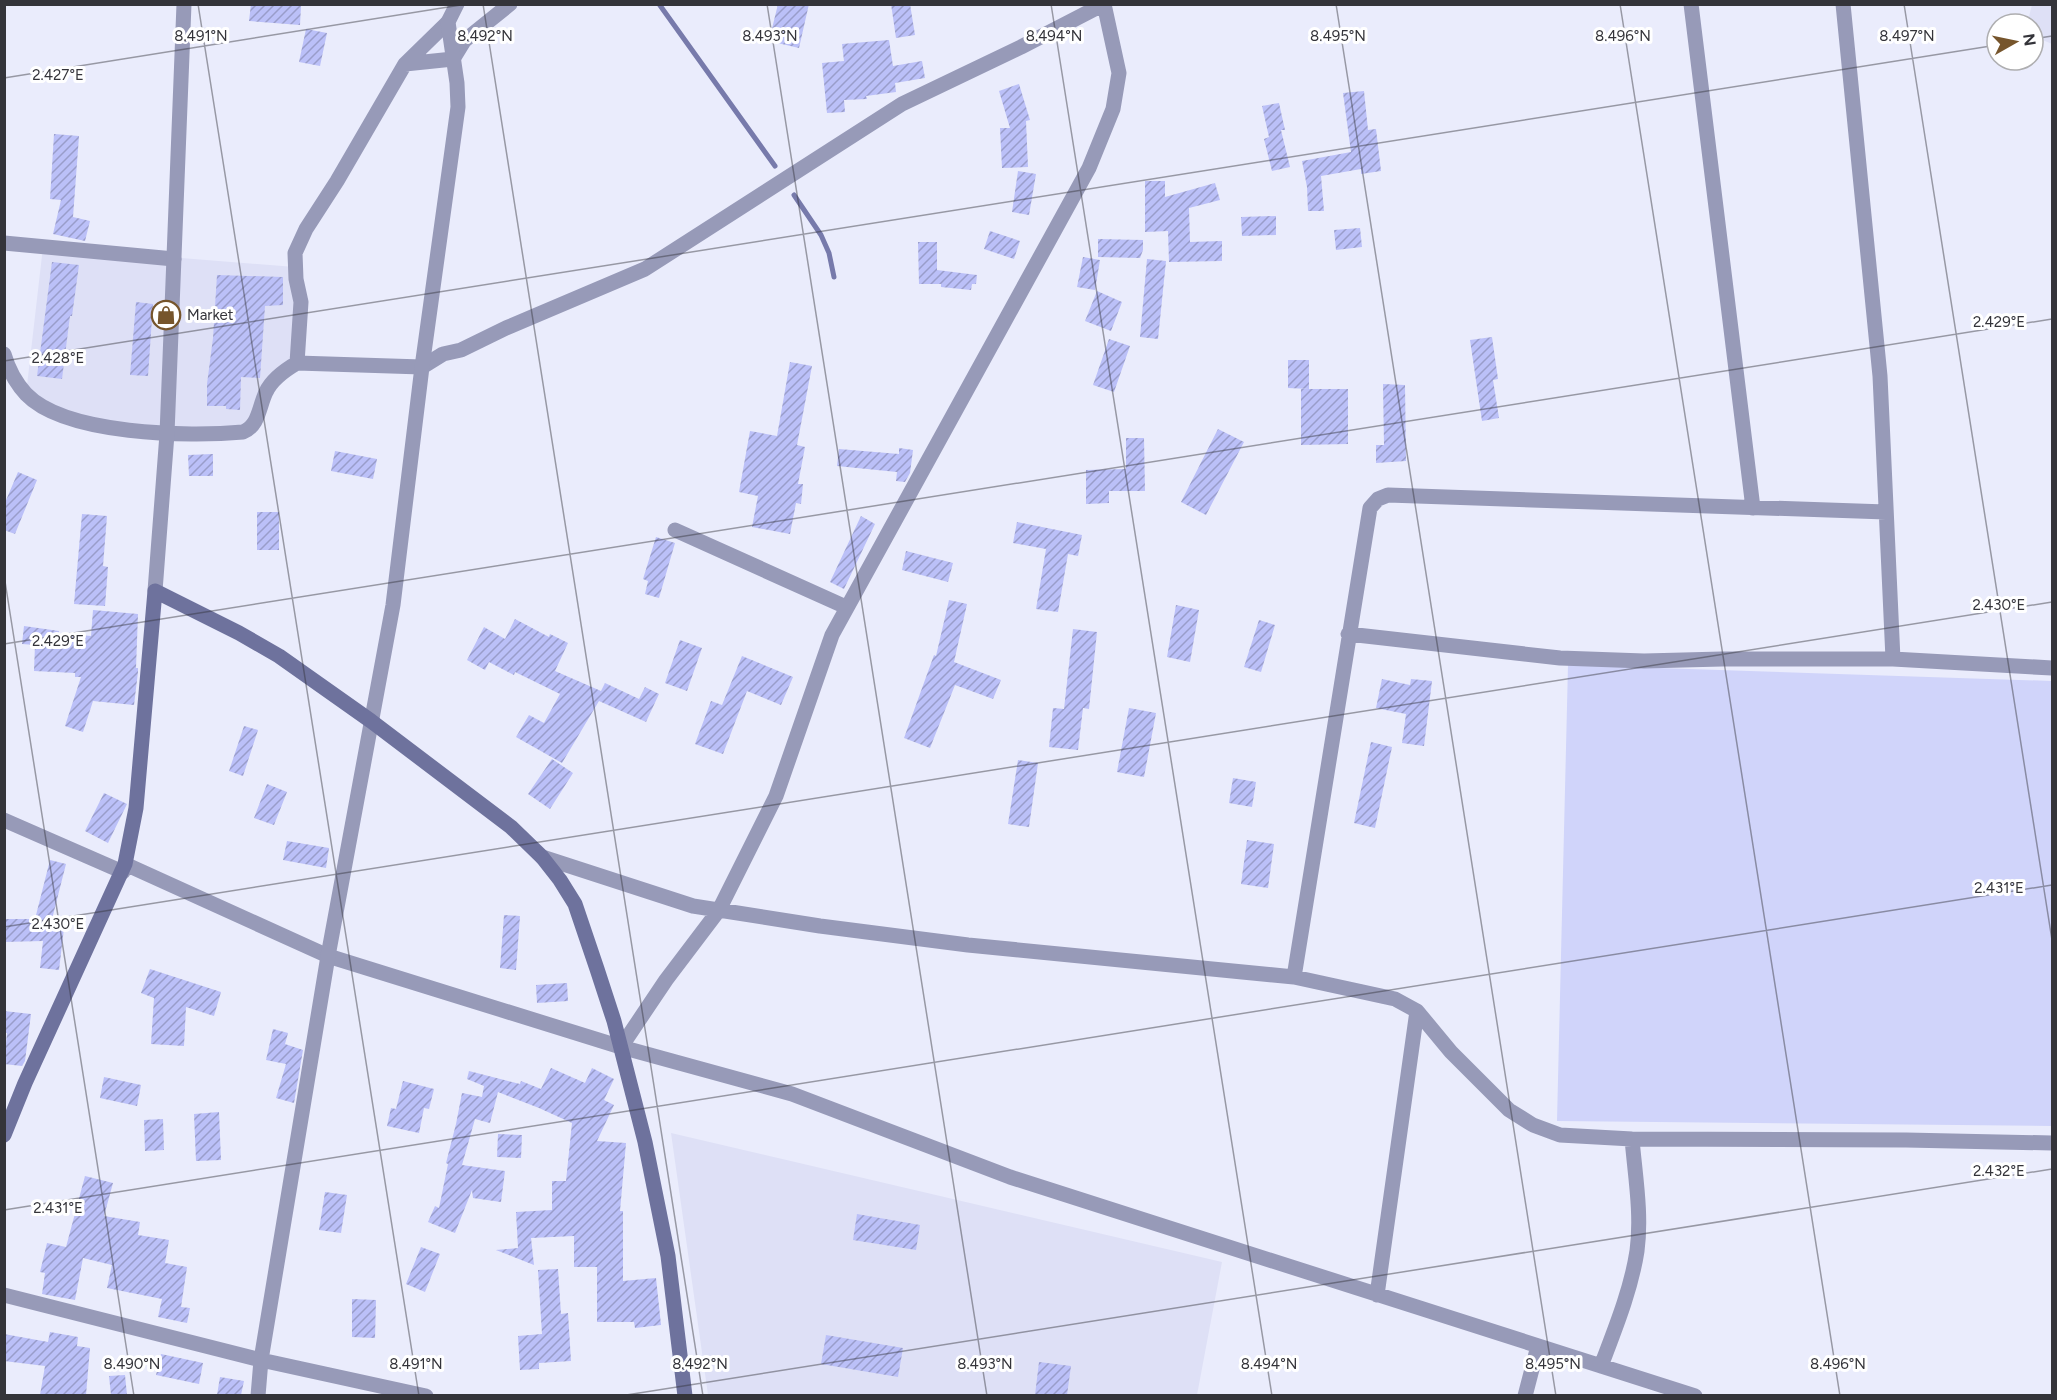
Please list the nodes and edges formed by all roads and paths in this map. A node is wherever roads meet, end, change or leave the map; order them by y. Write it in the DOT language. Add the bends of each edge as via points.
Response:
graph roads {
  1 [pos="184,4"];
  2 [pos="457,4"];
  3 [pos="510,4"];
  4 [pos="1104,4"];
  5 [pos="1690,4"];
  6 [pos="1843,4"];
  7 [pos="448,22"];
  8 [pos="453,59"];
  9 [pos="405,64"];
  10 [pos="4,243"];
  11 [pos="174,259"];
  12 [pos="4,354"];
  13 [pos="297,363"];
  14 [pos="422,366"];
  15 [pos="167,434"];
  16 [pos="1753,508"];
  17 [pos="1886,512"];
  18 [pos="675,530"];
  19 [pos="155,591"];
  20 [pos="846,607"];
  21 [pos="1348,634"];
  22 [pos="1893,659"];
  23 [pos="2052,668"];
  24 [pos="371,721"];
  25 [pos="4,820"];
  26 [pos="542,857"];
  27 [pos="124,868"];
  28 [pos="719,910"];
  29 [pos="328,956"];
  30 [pos="1294,977"];
  31 [pos="1417,1011"];
  32 [pos="621,1047"];
  33 [pos="4,1135"];
  34 [pos="1632,1139"];
  35 [pos="2052,1143"];
  36 [pos="4,1295"];
  37 [pos="1377,1295"];
  38 [pos="1538,1346"];
  39 [pos="261,1360"];
  40 [pos="1601,1366"];
  41 [pos="258,1395"];
  42 [pos="426,1395"];
  43 [pos="685,1395"];
  44 [pos="1525,1395"];
  45 [pos="1695,1395"];
  1 -- 11 [label="street"];
  2 -- 7 [label="street"];
  3 -- 8 [label="street" via="464,41"];
  4 -- 14 [label="street" via="902,104 645,269"];
  4 -- 20 [label="street" via="1119,73 1113,109 1089,168"];
  5 -- 16 [label="street"];
  6 -- 17 [label="street" via="1880,376"];
  7 -- 8 [label="street"];
  7 -- 9 [label="street"];
  8 -- 9 [label="street"];
  8 -- 14 [label="street" via="458,107"];
  9 -- 13 [label="street" via="295,253 302,302"];
  10 -- 11 [label="street"];
  11 -- 15 [label="street"];
  12 -- 15 [label="street" via="7,366 26,394 57,414 96,425"];
  13 -- 14 [label="street"];
  13 -- 15 [label="street" via="285,369 266,390 249,430"];
  14 -- 24 [label="street" via="393,605"];
  15 -- 19 [label="street"];
  16 -- 17 [label="street"];
  16 -- 21 [label="street" via="1388,495 1370,508"];
  17 -- 22 [label="street"];
  18 -- 20 [label="street"];
  19 -- 24 [label="main road" via="279,656"];
  19 -- 27 [label="main road" via="135,808"];
  20 -- 28 [label="street" via="832,635 776,796"];
  21 -- 22 [label="street" via="1560,658"];
  21 -- 30 [label="street"];
  22 -- 23 [label="street"];
  24 -- 26 [label="main road" via="511,827"];
  24 -- 29 [label="street"];
  25 -- 27 [label="street"];
  26 -- 28 [label="street" via="693,906"];
  26 -- 32 [label="main road" via="575,904"];
  27 -- 29 [label="street"];
  27 -- 33 [label="main road"];
  28 -- 30 [label="street" via="968,945"];
  28 -- 32 [label="street"];
  29 -- 32 [label="street"];
  29 -- 39 [label="street"];
  30 -- 31 [label="street" via="1395,999"];
  31 -- 34 [label="street" via="1482,1084 1509,1110 1533,1125 1560,1135"];
  31 -- 37 [label="street"];
  32 -- 37 [label="street" via="792,1094 1010,1176"];
  32 -- 43 [label="main road" via="668,1256"];
  34 -- 35 [label="street"];
  34 -- 40 [label="street" via="1637,1250 1622,1310"];
  36 -- 39 [label="street"];
  37 -- 38 [label="street"];
  38 -- 40 [label="street"];
  38 -- 44 [label="street"];
  39 -- 41 [label="street"];
  39 -- 42 [label="street"];
  40 -- 45 [label="street"];
}
